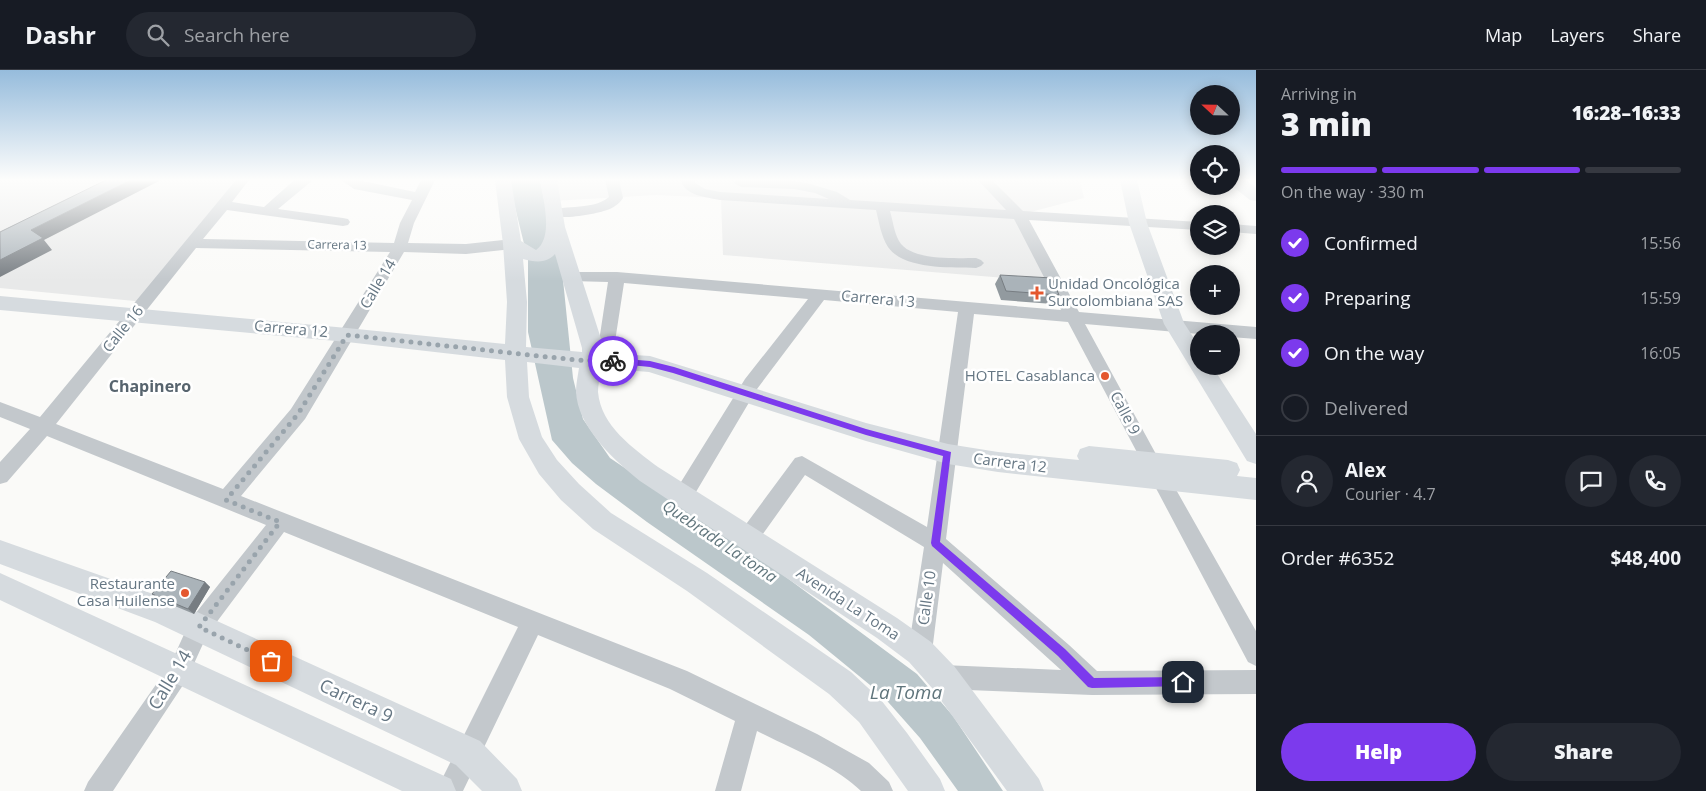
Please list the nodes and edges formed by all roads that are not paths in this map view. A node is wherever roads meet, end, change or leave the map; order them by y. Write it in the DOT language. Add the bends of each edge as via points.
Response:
graph roads {
  1 [pos="216,214"];
  2 [pos="279,214"];
  3 [pos="412,214"];
  4 [pos="507,214"];
  5 [pos="555,214"];
  6 [pos="580,214"];
  7 [pos="884,214"];
  8 [pos="996,214"];
  9 [pos="1140,214"];
  10 [pos="1142,214"];
  11 [pos="1019,215"];
  12 [pos="556,220"];
  13 [pos="343,222"];
  14 [pos="1143,223"];
  15 [pos="1190,226"];
  16 [pos="1240,229"];
  17 [pos="1256,230"];
  18 [pos="192,243"];
  19 [pos="512,244"];
  20 [pos="400,247"];
  21 [pos="976,263"];
  22 [pos="571,276"];
  23 [pos="617,277"];
  24 [pos="820,294"];
  25 [pos="1,300"];
  26 [pos="967,307"];
  27 [pos="140,308"];
  28 [pos="1073,316"];
  29 [pos="1179,325"];
  30 [pos="1256,327"];
  31 [pos="351,328"];
  32 [pos="1256,333"];
  33 [pos="1190,337"];
  34 [pos="1190,346"];
  35 [pos="519,348"];
  36 [pos="589,353"];
  37 [pos="1206,375"];
  38 [pos="1218,375"];
  39 [pos="748,388"];
  40 [pos="0,409"];
  41 [pos="43,428"];
  42 [pos="1256,432"];
  43 [pos="948,448"];
  44 [pos="1256,454"];
  45 [pos="1155,471"];
  46 [pos="1256,473"];
  47 [pos="0,476"];
  48 [pos="1256,489"];
  49 [pos="682,496"];
  50 [pos="226,500"];
  51 [pos="280,522"];
  52 [pos="748,538"];
  53 [pos="935,543"];
  54 [pos="0,552"];
  55 [pos="0,586"];
  56 [pos="532,623"];
  57 [pos="199,627"];
  58 [pos="920,652"];
  59 [pos="1256,654"];
  60 [pos="179,671"];
  61 [pos="943,677"];
  62 [pos="1256,682"];
  63 [pos="1092,683"];
  64 [pos="749,714"];
  65 [pos="468,753"];
  66 [pos="97,791"];
  67 [pos="439,791"];
  68 [pos="449,791"];
  69 [pos="505,791"];
  70 [pos="728,791"];
  71 [pos="880,791"];
  72 [pos="928,791"];
  73 [pos="1027,791"];
  1 -- 18 [label="street, Calle 16"];
  2 -- 13 [label="street"];
  3 -- 20 [label="street, Calle 14"];
  4 -- 19 [label="main road"];
  5 -- 12 [label="main road, Avenida La Toma"];
  6 -- 12 [label="street"];
  7 -- 21 [label="street" via="894,245 904,254 915,259"];
  8 -- 11 [label="street"];
  9 -- 14 [label="main road"];
  10 -- 14 [label="main road"];
  11 -- 14 [label="street"];
  11 -- 28 [label="street, Calle 9"];
  12 -- 19 [label="main road" via="550,249 545,254 533,256"];
  12 -- 22 [label="main road, Avenida La Toma"];
  14 -- 15 [label="street"];
  14 -- 29 [label="main road"];
  16 -- 17 [label="street"];
  18 -- 20 [label="street, Carrera 13"];
  18 -- 27 [label="street, Calle 16"];
  19 -- 20 [label="street, Carrera 13" via="466,249"];
  19 -- 35 [label="main road"];
  20 -- 31 [label="street, Calle 14"];
  22 -- 23 [label="street, Carrera 13"];
  22 -- 36 [label="main road, Avenida La Toma"];
  23 -- 24 [label="street, Carrera 13"];
  23 -- 36 [label="street"];
  24 -- 26 [label="street, Carrera 13"];
  24 -- 39 [label="street"];
  25 -- 27 [label="main road, Carrera 12"];
  26 -- 28 [label="street, Carrera 13"];
  26 -- 43 [label="street, Calle 10"];
  27 -- 31 [label="main road, Carrera 12"];
  27 -- 41 [label="street, Calle 16"];
  28 -- 29 [label="street, Carrera 13"];
  28 -- 45 [label="street, Calle 9"];
  29 -- 30 [label="street, Carrera 13" via="1195,321"];
  29 -- 32 [label="street, Carrera 13"];
  29 -- 33 [label="main road"];
  29 -- 34 [label="main road"];
  31 -- 35 [label="main road, Carrera 12"];
  31 -- 50 [label="street, Calle 14" via="298,414"];
  35 -- 36 [label="main road, Carrera 12"];
  35 -- 72 [label="main road" via="518,397 531,439 548,467 570,492 602,521 697,582 840,683 875,718"];
  36 -- 39 [label="main road, Carrera 12" via="630,350 656,355"];
  36 -- 49 [label="main road, Avenida La Toma" via="587,392 604,433 623,454"];
  37 -- 44 [label="main road"];
  38 -- 42 [label="main road"];
  39 -- 43 [label="main road, Carrera 12" via="866,432"];
  39 -- 49 [label="street"];
  40 -- 41 [label="street"];
  41 -- 47 [label="street, Calle 16"];
  41 -- 50 [label="street"];
  43 -- 45 [label="main road, Carrera 12" via="998,462"];
  43 -- 53 [label="street, Calle 10"];
  45 -- 46 [label="main road, Carrera 12"];
  45 -- 48 [label="main road, Carrera 12"];
  45 -- 59 [label="street, Calle 9"];
  49 -- 52 [label="main road, Avenida La Toma"];
  50 -- 51 [label="street"];
  51 -- 56 [label="street"];
  51 -- 57 [label="street, Calle 14"];
  52 -- 53 [label="street" via="802,464"];
  52 -- 58 [label="main road, Avenida La Toma"];
  53 -- 58 [label="street, Calle 10"];
  53 -- 63 [label="street"];
  54 -- 57 [label="main road, Carrera 9"];
  55 -- 60 [label="main road"];
  56 -- 64 [label="street" via="678,680"];
  56 -- 65 [label="street"];
  57 -- 60 [label="street, Calle 14"];
  57 -- 65 [label="main road, Carrera 9"];
  58 -- 61 [label="main road, Avenida La Toma"];
  60 -- 66 [label="street, Calle 14"];
  60 -- 67 [label="main road"];
  61 -- 63 [label="street"];
  61 -- 73 [label="main road, Avenida La Toma"];
  62 -- 63 [label="street"];
  64 -- 70 [label="street"];
  64 -- 71 [label="street" via="860,772"];
  65 -- 68 [label="street"];
  65 -- 69 [label="main road, Carrera 9"];
}
